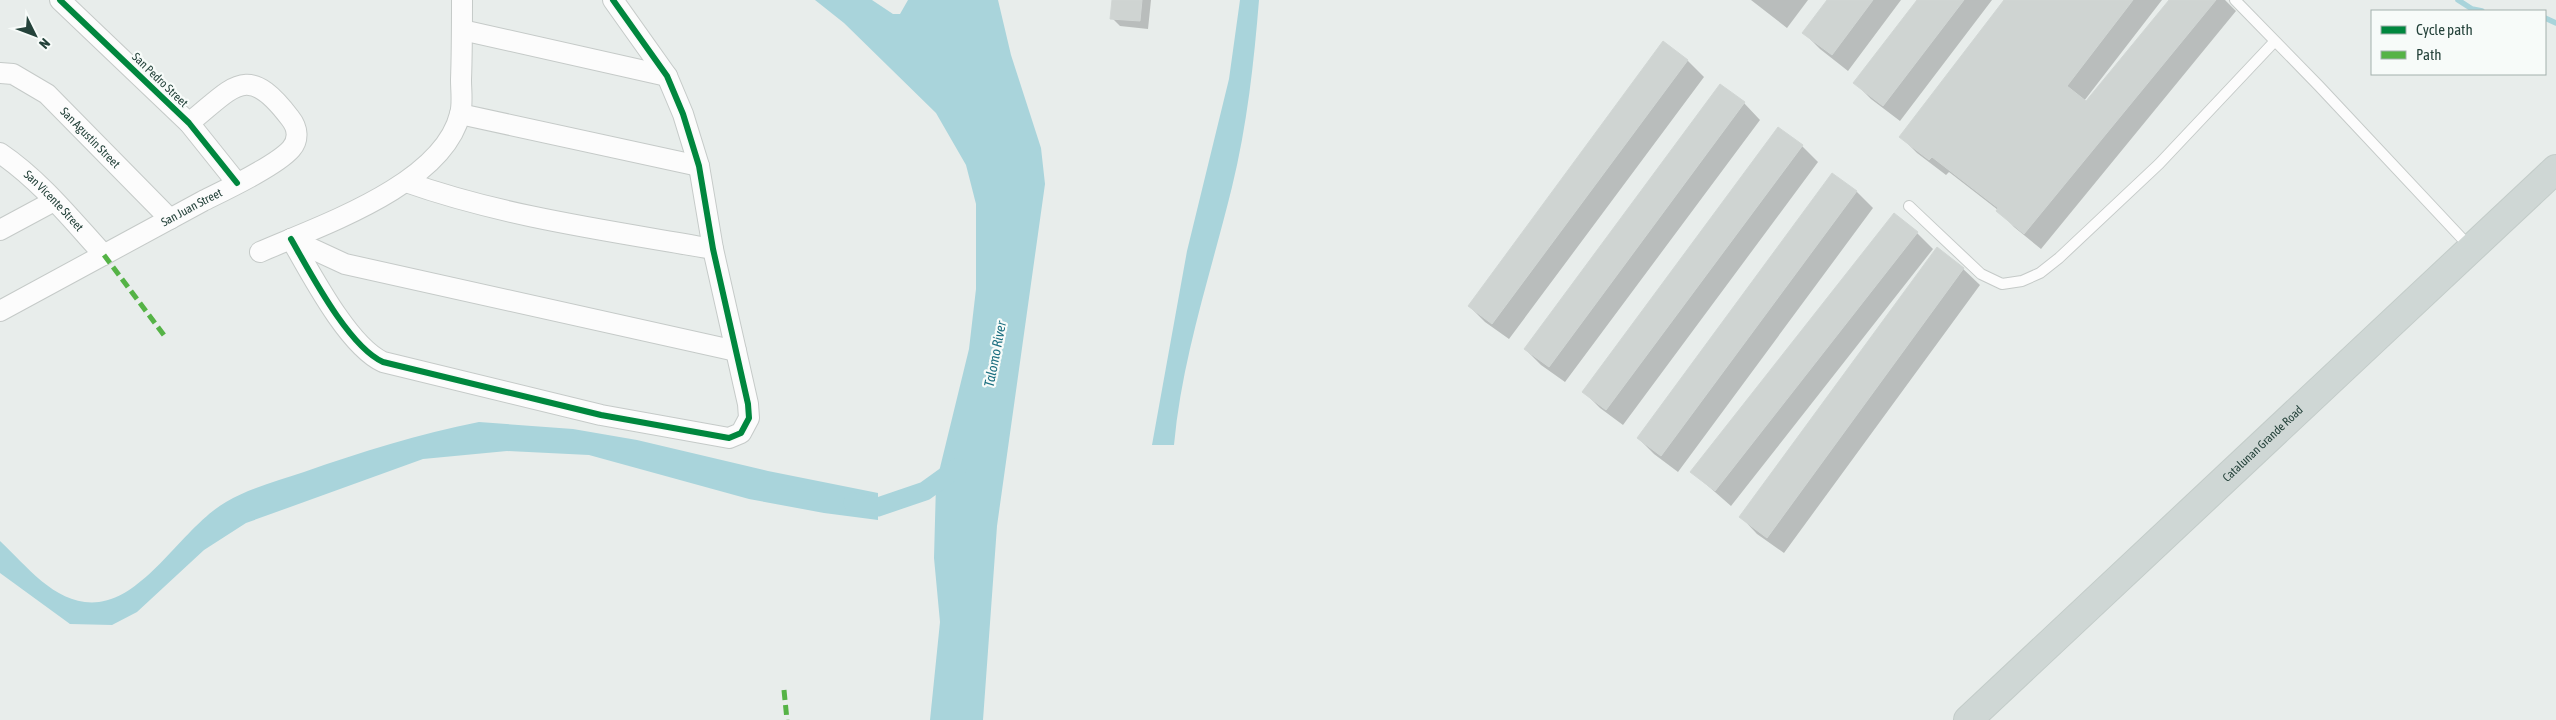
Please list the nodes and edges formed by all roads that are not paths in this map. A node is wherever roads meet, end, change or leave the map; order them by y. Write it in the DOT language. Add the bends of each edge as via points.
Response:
graph roads {
  1 [pos="60,0"];
  2 [pos="462,0"];
  3 [pos="613,0"];
  4 [pos="2235,0"];
  5 [pos="462,30"];
  6 [pos="2275,41"];
  7 [pos="0,73"];
  8 [pos="667,76"];
  9 [pos="460,114"];
  10 [pos="189,124"];
  11 [pos="0,153"];
  12 [pos="699,166"];
  13 [pos="2556,169"];
  14 [pos="406,182"];
  15 [pos="237,184"];
  16 [pos="54,200"];
  17 [pos="1909,206"];
  18 [pos="170,219"];
  19 [pos="0,230"];
  20 [pos="291,239"];
  21 [pos="2471,248"];
  22 [pos="714,249"];
  23 [pos="260,252"];
  24 [pos="104,254"];
  25 [pos="0,311"];
  26 [pos="736,351"];
  27 [pos="1968,720"];
  1 -- 10 [label="street, San Pedro Street"];
  2 -- 5 [label="street"];
  3 -- 8 [label="street"];
  4 -- 6 [label="lane"];
  5 -- 8 [label="street"];
  5 -- 9 [label="street"];
  6 -- 17 [label="lane" via="2158,164 2060,258 2040,273 2022,281 2002,284 1981,274"];
  6 -- 21 [label="lane"];
  7 -- 18 [label="street, San Agustin Street" via="13,74 47,94"];
  8 -- 12 [label="street" via="684,114"];
  9 -- 12 [label="street"];
  9 -- 14 [label="street" via="444,144"];
  10 -- 15 [label="street, San Pedro Street"];
  10 -- 15 [label="street, San Juan Street" via="234,87 245,84 258,86 270,93 284,110 293,122 296,141 283,156"];
  11 -- 16 [label="street, San Vicente Street"];
  12 -- 22 [label="street"];
  13 -- 21 [label="main road, Catalunan Grande Road"];
  14 -- 20 [label="street" via="376,202"];
  14 -- 22 [label="street" via="557,221"];
  15 -- 18 [label="street, San Juan Street"];
  16 -- 19 [label="street"];
  16 -- 24 [label="street, San Vicente Street"];
  18 -- 24 [label="street, San Juan Street"];
  20 -- 23 [label="street"];
  20 -- 26 [label="street" via="345,264"];
  20 -- 26 [label="street" via="325,300 367,352 383,362 421,372 601,415 729,438 741,433 749,418"];
  21 -- 27 [label="main road, Catalunan Grande Road"];
  22 -- 26 [label="street"];
  24 -- 25 [label="street, San Juan Street"];
}
